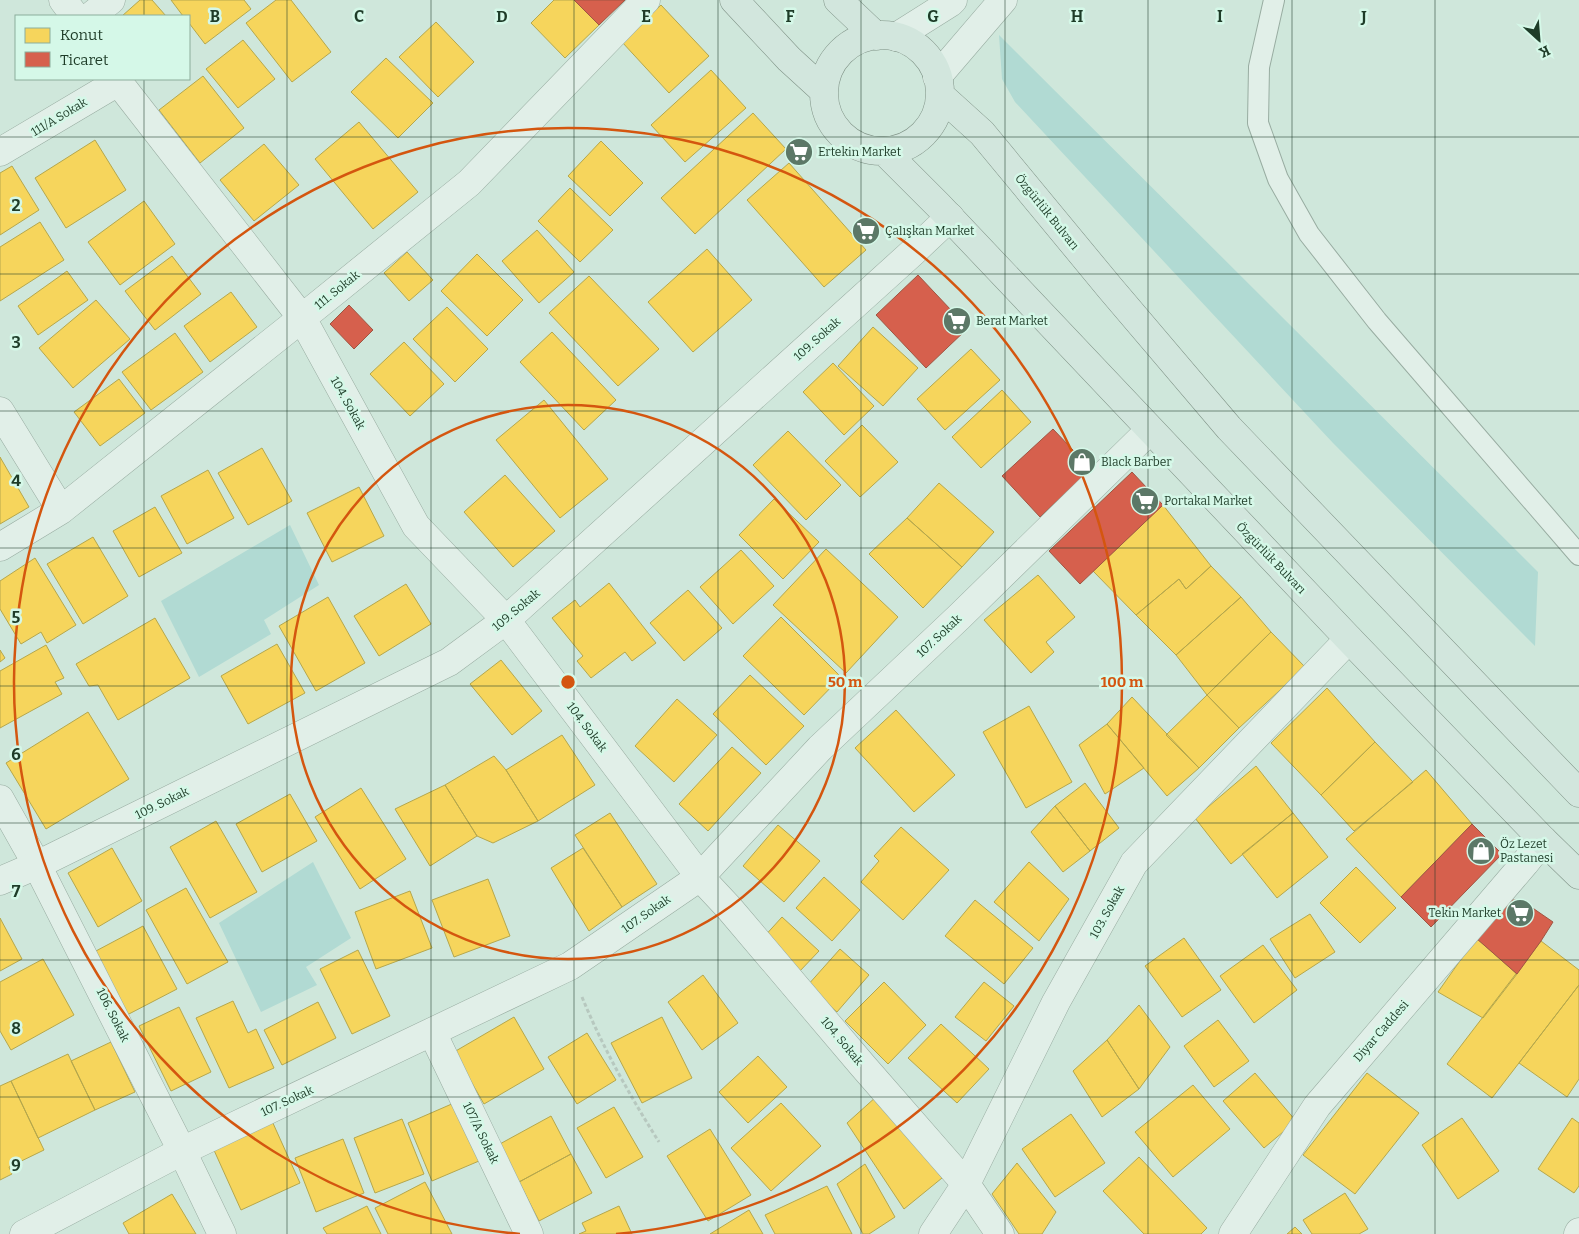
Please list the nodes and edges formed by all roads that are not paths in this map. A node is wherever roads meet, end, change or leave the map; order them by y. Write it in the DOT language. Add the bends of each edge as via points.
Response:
graph roads {
  1 [pos="63,0"];
  2 [pos="111,0"];
  3 [pos="646,0"];
  4 [pos="734,0"];
  5 [pos="838,0"];
  6 [pos="953,0"];
  7 [pos="1003,0"];
  8 [pos="1274,0"];
  9 [pos="74,15"];
  10 [pos="92,15"];
  11 [pos="886,36"];
  12 [pos="117,80"];
  13 [pos="939,86"];
  14 [pos="824,91"];
  15 [pos="884,151"];
  16 [pos="0,152"];
  17 [pos="950,217"];
  18 [pos="302,318"];
  19 [pos="0,410"];
  20 [pos="1150,430"];
  21 [pos="61,510"];
  22 [pos="0,547"];
  23 [pos="1579,555"];
  24 [pos="506,620"];
  25 [pos="1348,639"];
  26 [pos="1579,793"];
  27 [pos="0,799"];
  28 [pos="1543,840"];
  29 [pos="37,865"];
  30 [pos="1579,874"];
  31 [pos="700,877"];
  32 [pos="0,882"];
  33 [pos="432,1032"];
  34 [pos="182,1151"];
  35 [pos="966,1184"];
  36 [pos="24,1234"];
  37 [pos="222,1234"];
  38 [pos="529,1234"];
  39 [pos="933,1234"];
  40 [pos="1000,1234"];
  41 [pos="1233,1234"];
  1 -- 9 [label="street"];
  2 -- 10 [label="street"];
  3 -- 18 [label="street, 111. Sokak" via="469,182"];
  4 -- 14 [label="main road"];
  5 -- 11 [label="main road"];
  6 -- 11 [label="street"];
  7 -- 13 [label="street"];
  8 -- 23 [label="lane" via="1259,67 1258,123 1278,179 1309,234 1377,321"];
  11 -- 13 [label="main road" via="910,42 922,51 932,62"];
  11 -- 14 [label="main road" via="860,39 845,48 834,60"];
  12 -- 16 [label="street, 111/A Sokak"];
  12 -- 18 [label="street, 104. Sokak"];
  13 -- 15 [label="main road" via="936,113 929,127 916,140 901,148"];
  13 -- 26 [label="main road, Özgürlük Bulvarı" via="1229,428"];
  14 -- 15 [label="main road" via="826,110 848,141 865,149"];
  15 -- 17 [label="main road, Özgürlük Bulvarı"];
  17 -- 20 [label="main road, Özgürlük Bulvarı"];
  17 -- 24 [label="street, 109. Sokak"];
  18 -- 21 [label="street, 111. Sokak"];
  18 -- 24 [label="street, 104. Sokak" via="416,526"];
  19 -- 21 [label="street"];
  20 -- 25 [label="main road, Özgürlük Bulvarı"];
  20 -- 31 [label="street, 107. Sokak" via="820,748"];
  21 -- 22 [label="street, 111. Sokak"];
  24 -- 29 [label="street, 109. Sokak" via="448,662"];
  24 -- 31 [label="street, 104. Sokak"];
  25 -- 28 [label="main road, Özgürlük Bulvarı"];
  25 -- 35 [label="street, 103. Sokak" via="1134,863 1056,1002"];
  27 -- 29 [label="street, 106. Sokak"];
  28 -- 30 [label="main road, Özgürlük Bulvarı"];
  28 -- 41 [label="street, Diyar Caddesi" via="1317,1106"];
  29 -- 32 [label="street, 109. Sokak"];
  29 -- 34 [label="street, 106. Sokak"];
  31 -- 33 [label="street, 107. Sokak" via="570,966"];
  31 -- 35 [label="street, 104. Sokak"];
  33 -- 34 [label="street, 107. Sokak"];
  33 -- 38 [label="street, 107/A Sokak"];
  34 -- 36 [label="street, 107. Sokak"];
  34 -- 37 [label="street, 106. Sokak"];
  35 -- 39 [label="street, 103. Sokak"];
  35 -- 40 [label="street, 104. Sokak"];
}
